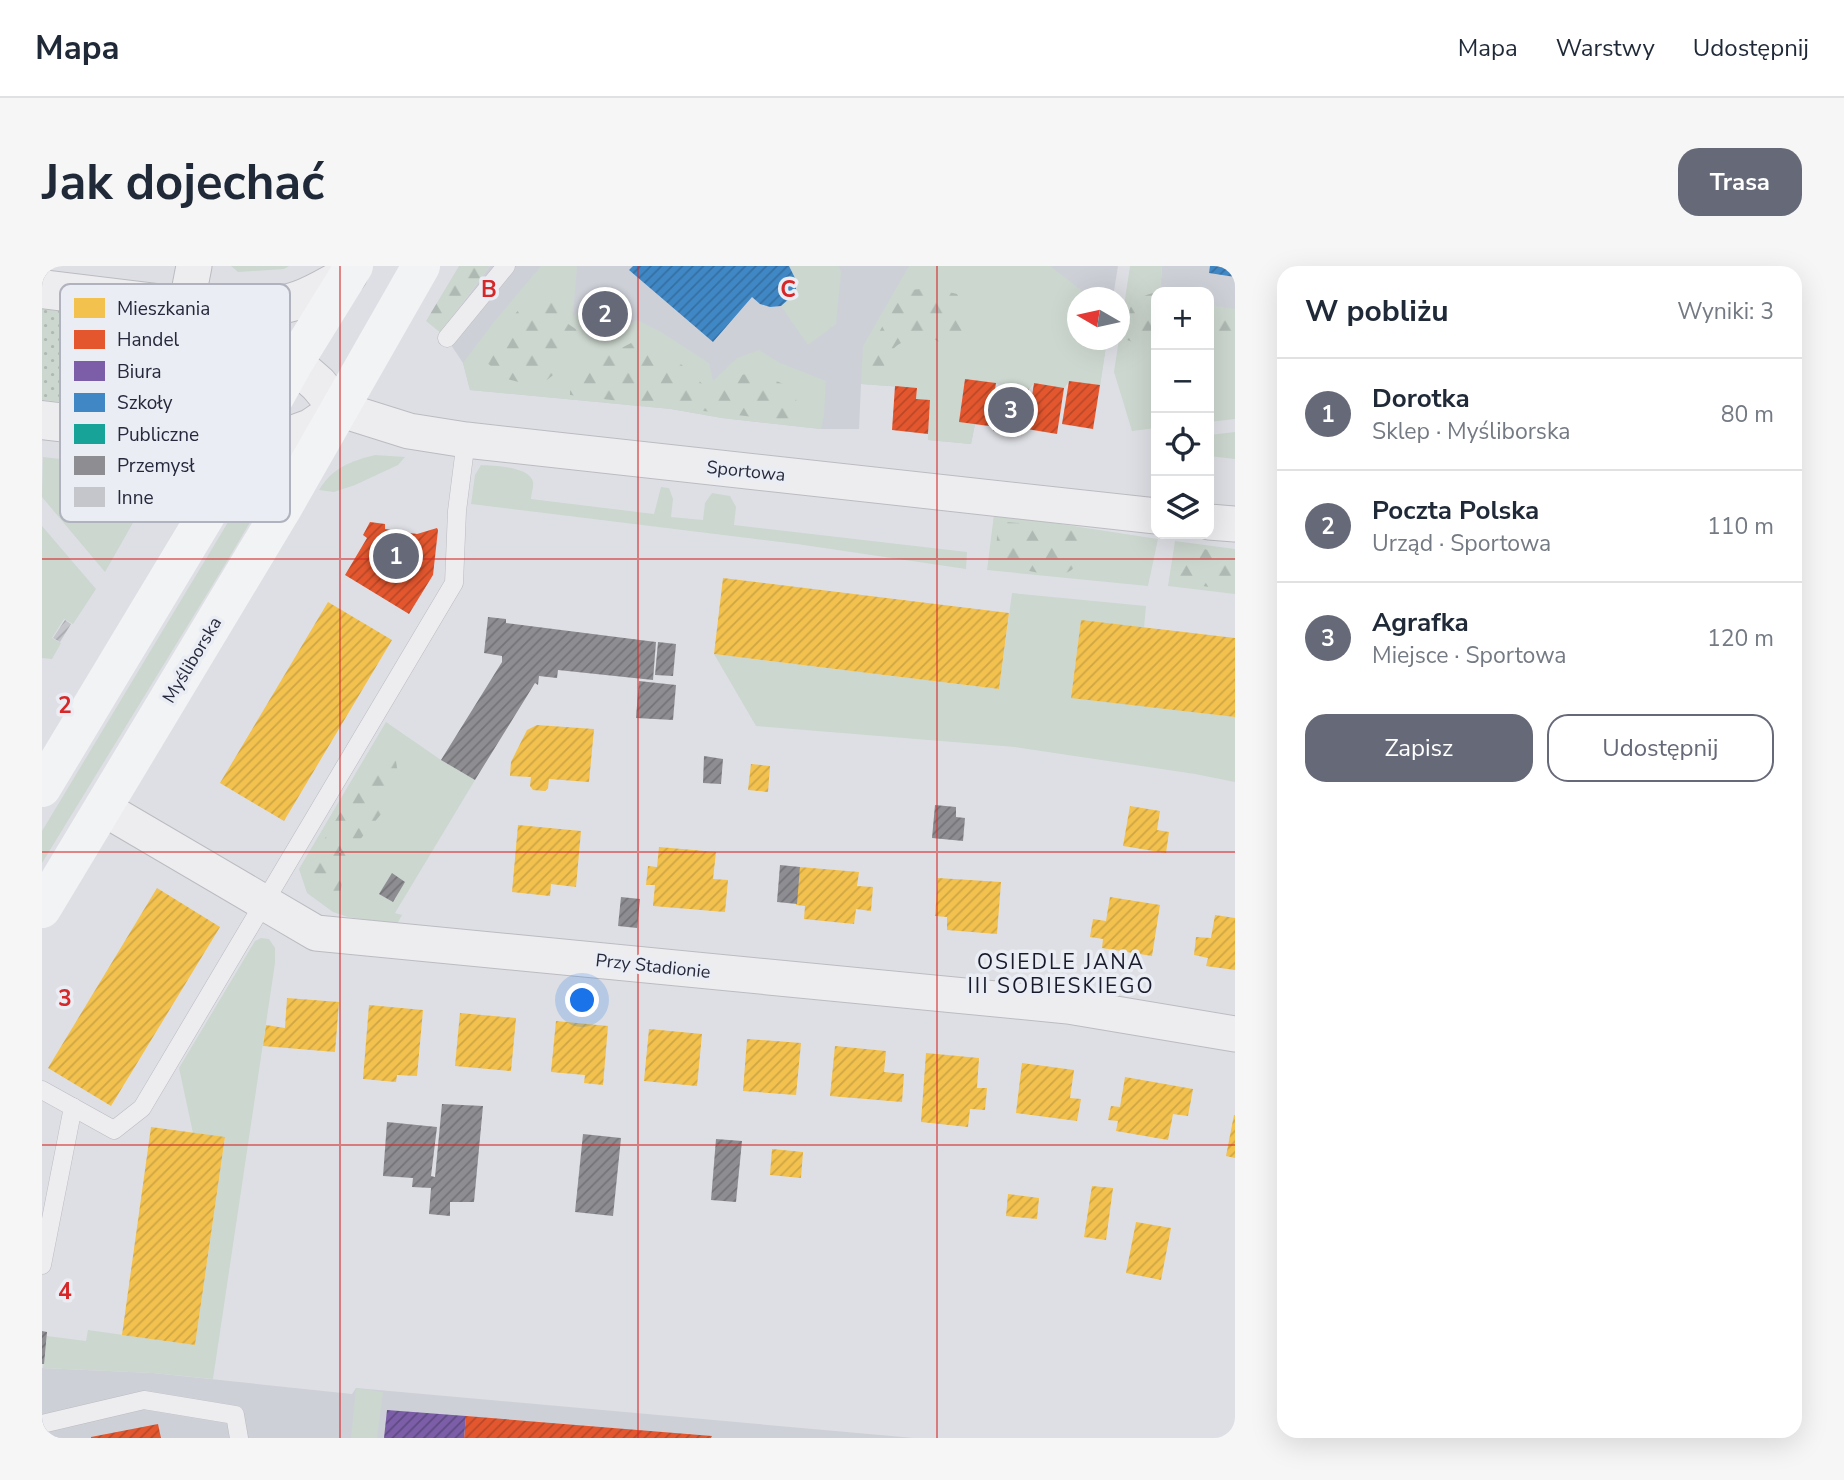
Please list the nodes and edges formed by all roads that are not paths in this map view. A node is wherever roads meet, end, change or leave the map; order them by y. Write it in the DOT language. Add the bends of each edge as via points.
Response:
graph roads {
  1 [pos="194,266"];
  2 [pos="421,266"];
  3 [pos="506,266"];
  4 [pos="351,271"];
  5 [pos="198,284"];
  6 [pos="42,289"];
  7 [pos="60,291"];
  8 [pos="290,302"];
  9 [pos="447,338"];
  10 [pos="290,360"];
  11 [pos="294,363"];
  12 [pos="290,370"];
  13 [pos="339,409"];
  14 [pos="42,420"];
  15 [pos="60,422"];
  16 [pos="290,436"];
  17 [pos="466,440"];
  18 [pos="290,496"];
  19 [pos="1151,515"];
  20 [pos="202,522"];
  21 [pos="275,522"];
  22 [pos="1214,522"];
  23 [pos="1235,524"];
  24 [pos="42,788"];
  25 [pos="103,808"];
  26 [pos="264,901"];
  27 [pos="42,909"];
  28 [pos="1235,1034"];
  29 [pos="42,1090"];
  30 [pos="73,1107"];
  31 [pos="42,1265"];
  32 [pos="42,1424"];
  33 [pos="239,1438"];
  1 -- 5 [label="street"];
  2 -- 13 [label="main road, Myśliborska"];
  3 -- 9 [label="lane"];
  4 -- 8 [label="street"];
  4 -- 11 [label="main road"];
  6 -- 7 [label="street"];
  10 -- 11 [label="street"];
  11 -- 12 [label="main road"];
  11 -- 13 [label="street"];
  13 -- 16 [label="street" via="312,428"];
  13 -- 17 [label="street, Sportowa" via="409,431"];
  13 -- 18 [label="main road, Myśliborska"];
  14 -- 15 [label="street"];
  17 -- 19 [label="street, Sportowa"];
  17 -- 26 [label="lane" via="454,583"];
  20 -- 24 [label="main road"];
  21 -- 25 [label="main road, Myśliborska"];
  22 -- 23 [label="street"];
  25 -- 26 [label="street, Przy Stadionie"];
  25 -- 27 [label="main road, Myśliborska"];
  26 -- 28 [label="street, Przy Stadionie" via="316,933 1068,1006"];
  26 -- 30 [label="lane" via="142,1108 114,1130"];
  29 -- 30 [label="lane"];
  30 -- 31 [label="lane"];
  32 -- 33 [label="lane" via="144,1400 235,1415"];
}
